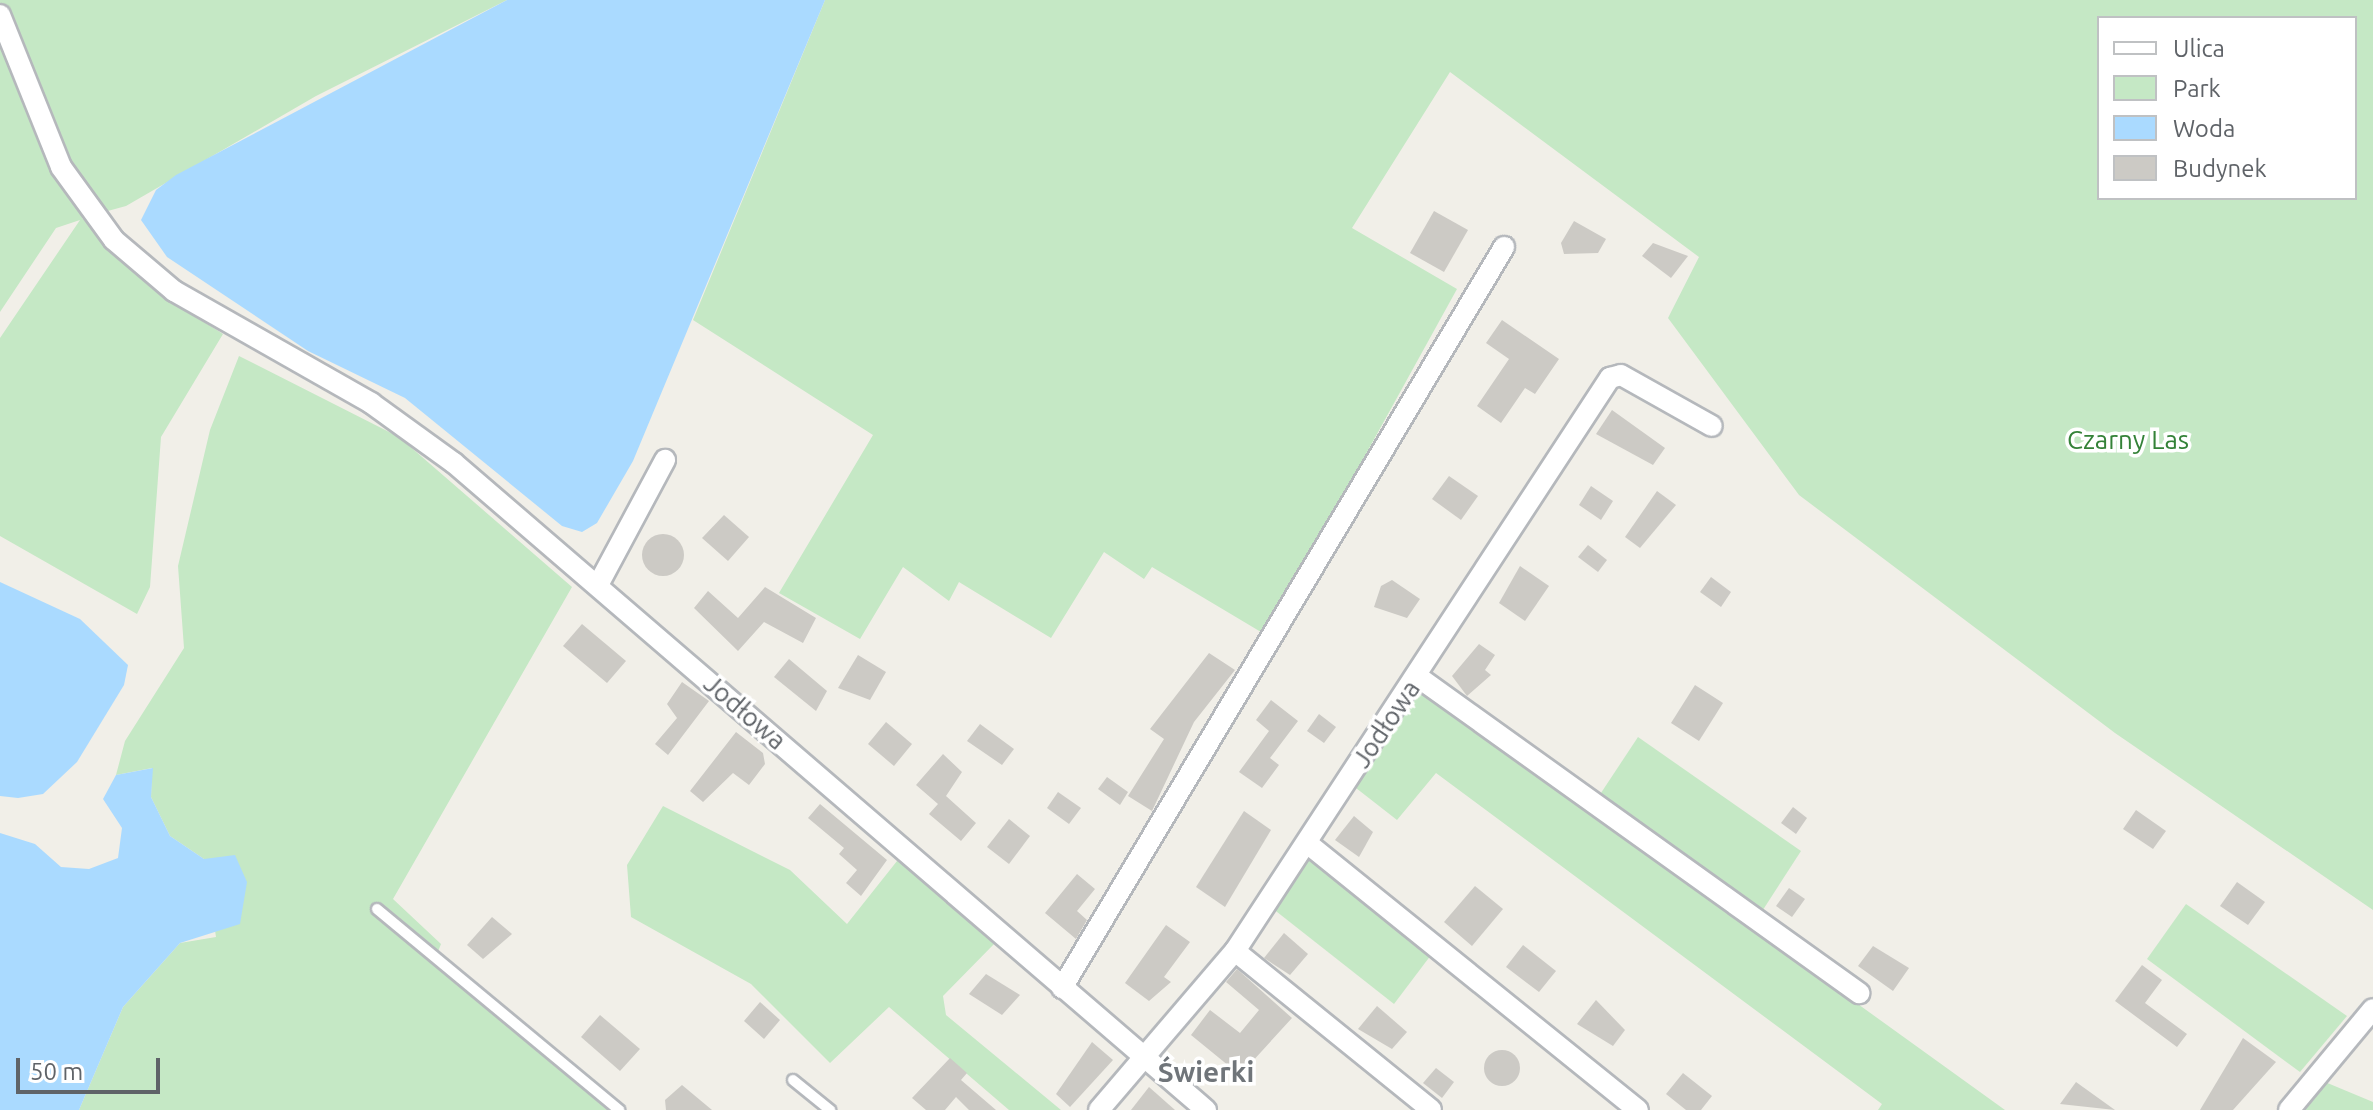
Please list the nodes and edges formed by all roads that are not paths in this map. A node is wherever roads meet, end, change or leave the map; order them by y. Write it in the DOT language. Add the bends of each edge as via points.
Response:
graph roads {
  1 [pos="0,15"];
  2 [pos="1504,247"];
  3 [pos="1712,426"];
  4 [pos="665,460"];
  5 [pos="598,585"];
  6 [pos="1418,677"];
  7 [pos="1307,843"];
  8 [pos="377,909"];
  9 [pos="1235,951"];
  10 [pos="1062,988"];
  11 [pos="1859,993"];
  12 [pos="2373,1009"];
  13 [pos="1146,1060"];
  14 [pos="793,1080"];
  15 [pos="619,1110"];
  16 [pos="830,1110"];
  17 [pos="1099,1110"];
  18 [pos="1206,1110"];
  19 [pos="1431,1110"];
  20 [pos="1638,1110"];
  21 [pos="2289,1110"];
  1 -- 5 [label="street, Jodłowa" via="61,167 114,240 174,291 408,428"];
  2 -- 10 [label="street"];
  3 -- 6 [label="street, Jodłowa" via="1621,375 1610,378"];
  4 -- 5 [label="street"];
  5 -- 10 [label="street, Jodłowa"];
  6 -- 7 [label="street, Jodłowa"];
  6 -- 11 [label="street"];
  7 -- 9 [label="street, Jodłowa"];
  7 -- 20 [label="street"];
  8 -- 15 [label="lane"];
  9 -- 13 [label="street, Jodłowa"];
  9 -- 19 [label="street"];
  10 -- 13 [label="street, Jodłowa"];
  12 -- 21 [label="street"];
  13 -- 17 [label="street, Jodłowa"];
  13 -- 18 [label="street, Jodłowa"];
  14 -- 16 [label="lane"];
}
